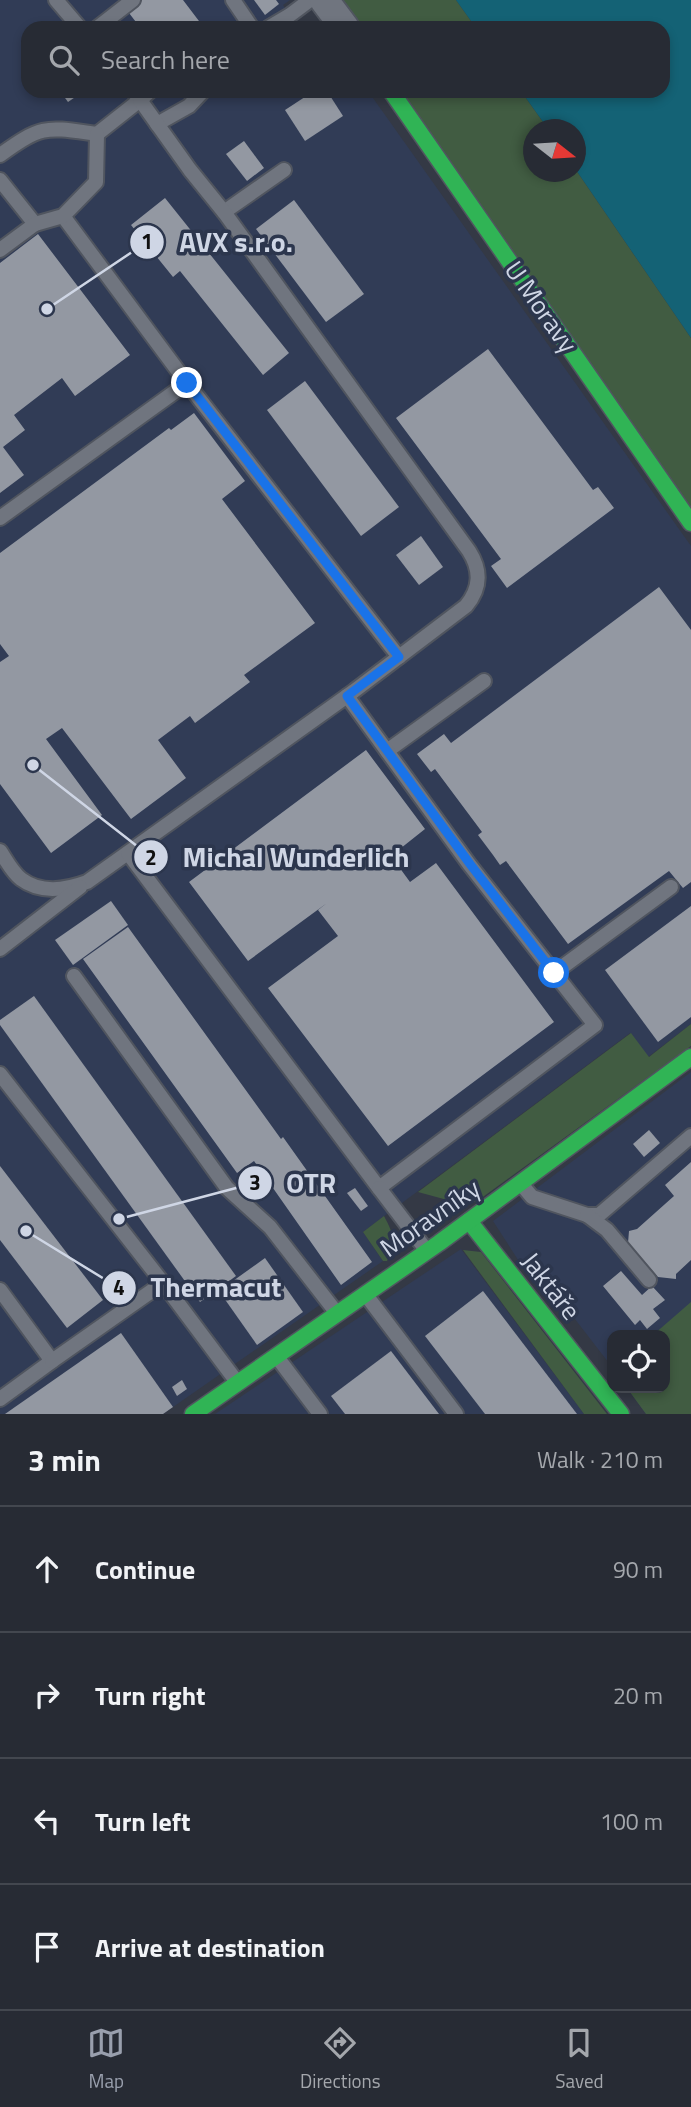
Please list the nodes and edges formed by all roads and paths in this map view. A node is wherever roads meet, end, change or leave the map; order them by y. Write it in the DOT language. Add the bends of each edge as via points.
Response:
graph roads {
  1 [pos="56,0"];
  2 [pos="133,0"];
  3 [pos="233,0"];
  4 [pos="310,0"];
  5 [pos="324,0"];
  6 [pos="74,21"];
  7 [pos="106,21"];
  8 [pos="247,21"];
  9 [pos="280,21"];
  10 [pos="340,21"];
  11 [pos="137,98"];
  12 [pos="143,98"];
  13 [pos="196,98"];
  14 [pos="396,98"];
  15 [pos="157,124"];
  16 [pos="97,134"];
  17 [pos="0,155"];
  18 [pos="284,170"];
  19 [pos="0,180"];
  20 [pos="224,212"];
  21 [pos="63,216"];
  22 [pos="36,224"];
  23 [pos="0,250"];
  24 [pos="187,383"];
  25 [pos="0,518"];
  26 [pos="691,523"];
  27 [pos="399,657"];
  28 [pos="484,681"];
  29 [pos="347,696"];
  30 [pos="387,751"];
  31 [pos="0,851"];
  32 [pos="128,853"];
  33 [pos="87,882"];
  34 [pos="671,887"];
  35 [pos="0,949"];
  36 [pos="554,973"];
  37 [pos="74,976"];
  38 [pos="691,1056"];
  39 [pos="0,1074"];
  40 [pos="691,1136"];
  41 [pos="521,1184"];
  42 [pos="379,1188"];
  43 [pos="587,1215"];
  44 [pos="469,1221"];
  45 [pos="427,1251"];
  46 [pos="649,1280"];
  47 [pos="163,1283"];
  48 [pos="0,1290"];
  49 [pos="365,1294"];
  50 [pos="337,1313"];
  51 [pos="277,1357"];
  52 [pos="52,1361"];
  53 [pos="237,1383"];
  54 [pos="0,1399"];
  55 [pos="193,1414"];
  56 [pos="320,1414"];
  57 [pos="456,1414"];
  58 [pos="621,1414"];
  1 -- 6 [label="lane"];
  2 -- 7 [label="lane"];
  3 -- 8 [label="lane"];
  4 -- 9 [label="lane"];
  5 -- 10 [label="street"];
  11 -- 16 [label="lane"];
  12 -- 15 [label="lane"];
  13 -- 15 [label="lane"];
  14 -- 26 [label="street, U Moravy"];
  15 -- 20 [label="lane"];
  16 -- 17 [label="lane" via="52,128 25,137"];
  16 -- 21 [label="lane" via="96,182"];
  18 -- 20 [label="lane"];
  19 -- 22 [label="lane"];
  20 -- 27 [label="lane" via="476,562 478,582 466,607"];
  21 -- 22 [label="lane"];
  21 -- 24 [label="lane"];
  22 -- 23 [label="lane"];
  24 -- 25 [label="lane"];
  24 -- 27 [label="lane"];
  27 -- 29 [label="lane"];
  28 -- 30 [label="lane"];
  29 -- 30 [label="lane"];
  29 -- 32 [label="lane"];
  30 -- 36 [label="lane"];
  31 -- 33 [label="lane" via="19,878 33,886 59,890"];
  32 -- 33 [label="lane"];
  32 -- 42 [label="lane"];
  33 -- 35 [label="lane"];
  34 -- 36 [label="lane"];
  36 -- 42 [label="lane" via="595,1025"];
  37 -- 50 [label="lane" via="227,1188 270,1227"];
  38 -- 41 [label="street, Moravníky"];
  39 -- 47 [label="lane"];
  40 -- 43 [label="lane" via="598,1215"];
  41 -- 43 [label="lane" via="532,1197"];
  41 -- 44 [label="street, Moravníky"];
  42 -- 45 [label="lane"];
  43 -- 46 [label="lane" via="607,1230"];
  44 -- 45 [label="street, Moravníky"];
  44 -- 58 [label="street, Jaktáře"];
  45 -- 49 [label="street, Moravníky"];
  47 -- 52 [label="lane"];
  47 -- 53 [label="lane"];
  48 -- 52 [label="lane"];
  49 -- 50 [label="street, Moravníky"];
  49 -- 57 [label="lane"];
  50 -- 51 [label="street, Moravníky"];
  51 -- 53 [label="street, Moravníky"];
  51 -- 56 [label="lane"];
  52 -- 54 [label="lane"];
  53 -- 55 [label="street, Moravníky"];
}
